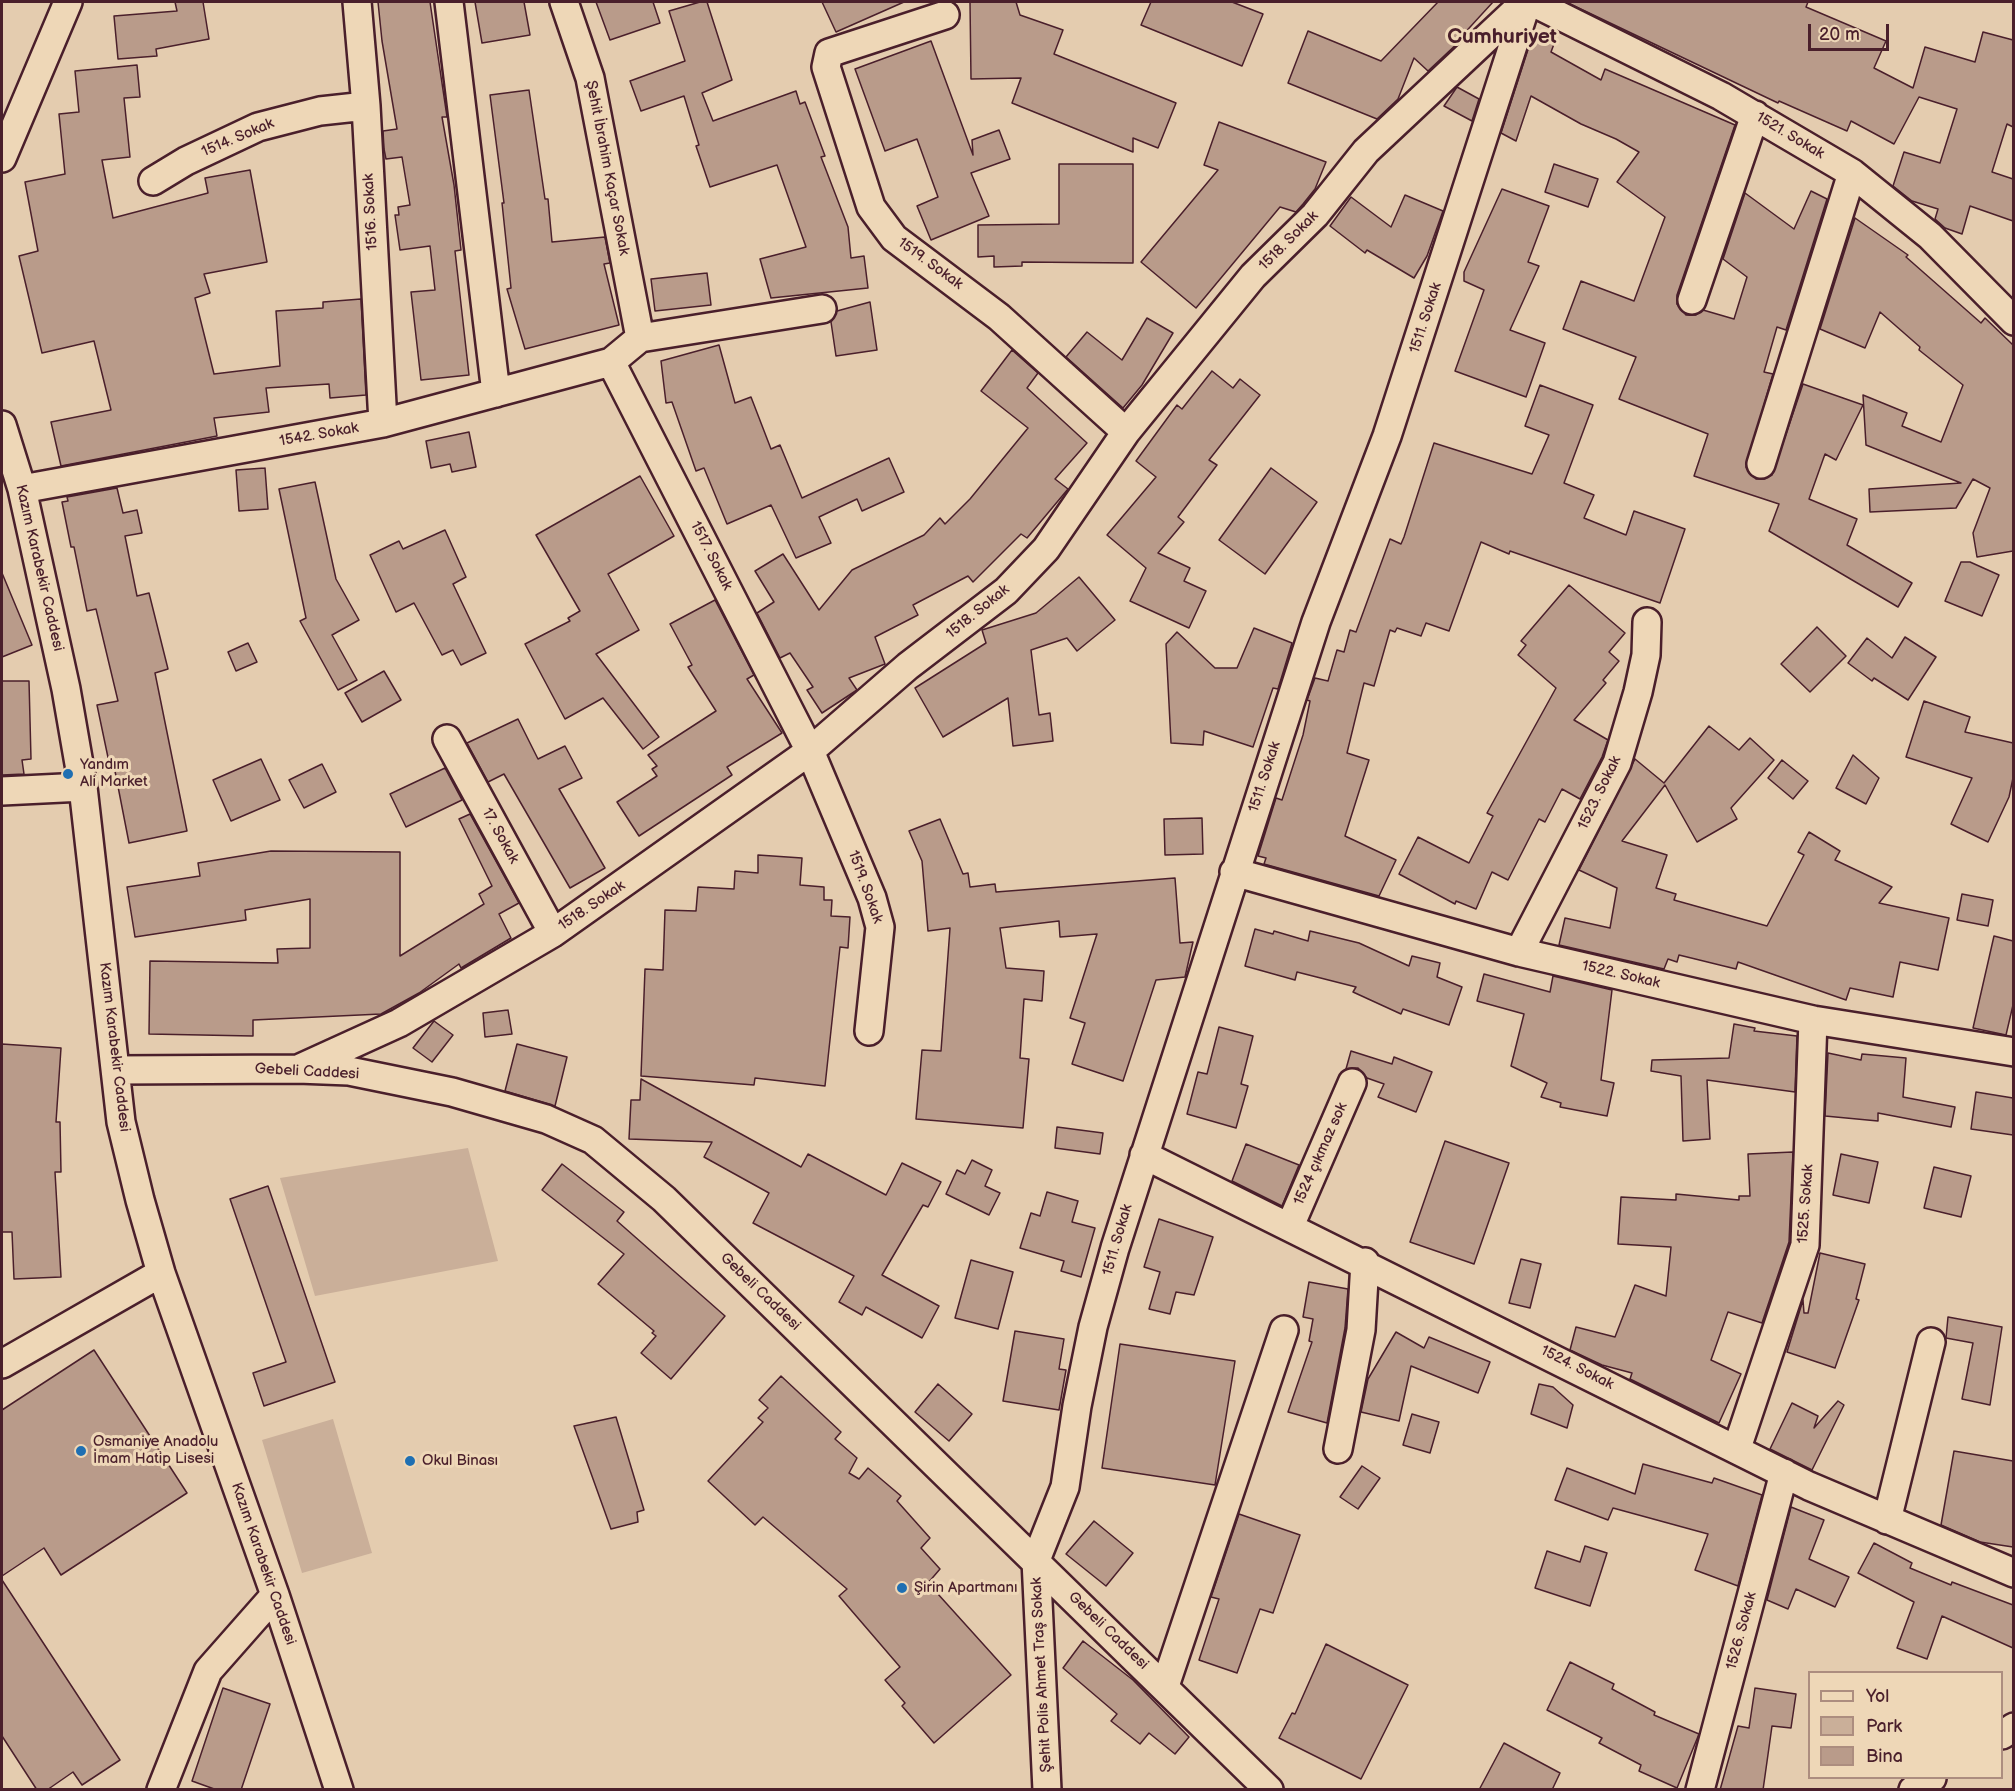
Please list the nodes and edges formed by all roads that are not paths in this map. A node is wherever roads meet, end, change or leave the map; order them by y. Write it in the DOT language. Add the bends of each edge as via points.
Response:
graph roads {
  1 [pos="68,2"];
  2 [pos="357,2"];
  3 [pos="449,2"];
  4 [pos="564,2"];
  5 [pos="1526,2"];
  6 [pos="1532,2"];
  7 [pos="945,15"];
  8 [pos="366,106"];
  9 [pos="1755,116"];
  10 [pos="2,158"];
  11 [pos="1852,173"];
  12 [pos="153,181"];
  13 [pos="1692,300"];
  14 [pos="822,309"];
  15 [pos="2013,321"];
  16 [pos="640,338"];
  17 [pos="611,362"];
  18 [pos="496,393"];
  19 [pos="383,423"];
  20 [pos="2,425"];
  21 [pos="1126,432"];
  22 [pos="1761,464"];
  23 [pos="22,489"];
  24 [pos="1647,622"];
  25 [pos="447,739"];
  26 [pos="810,751"];
  27 [pos="83,787"];
  28 [pos="2,790"];
  29 [pos="1234,872"];
  30 [pos="554,933"];
  31 [pos="1519,952"];
  32 [pos="1813,1020"];
  33 [pos="869,1031"];
  34 [pos="2013,1052"];
  35 [pos="298,1069"];
  36 [pos="117,1070"];
  37 [pos="1352,1083"];
  38 [pos="1144,1155"];
  39 [pos="1290,1226"];
  40 [pos="1365,1262"];
  41 [pos="161,1273"];
  42 [pos="1284,1330"];
  43 [pos="1931,1342"];
  44 [pos="2,1364"];
  45 [pos="1737,1448"];
  46 [pos="1338,1449"];
  47 [pos="1784,1473"];
  48 [pos="1887,1520"];
  49 [pos="1036,1560"];
  50 [pos="2013,1573"];
  51 [pos="275,1595"];
  52 [pos="1165,1686"];
  53 [pos="1930,1779"];
  54 [pos="161,1790"];
  55 [pos="339,1790"];
  56 [pos="1047,1790"];
  57 [pos="1269,1790"];
  58 [pos="1700,1790"];
  59 [pos="1913,1790"];
  1 -- 10 [label="street"];
  2 -- 8 [label="street, 1516. Sokak"];
  3 -- 18 [label="street"];
  4 -- 16 [label="street, Şehit İbrahim Kaçar Sokak" via="590,78"];
  5 -- 21 [label="street, 1518. Sokak" via="1366,151 1315,215 1253,276"];
  5 -- 29 [label="street, 1511. Sokak" via="1387,436 1316,622"];
  6 -- 9 [label="street, 1521. Sokak"];
  7 -- 21 [label="street, 1519. Sokak" via="829,53 826,67 871,207 894,238 999,317"];
  8 -- 12 [label="street, 1514. Sokak" via="320,111 258,127"];
  8 -- 19 [label="street, 1516. Sokak"];
  9 -- 11 [label="street, 1521. Sokak"];
  9 -- 13 [label="street"];
  11 -- 15 [label="street, 1521. Sokak" via="1930,236"];
  11 -- 22 [label="street"];
  14 -- 16 [label="street"];
  16 -- 17 [label="street"];
  17 -- 18 [label="street, 1542. Sokak"];
  17 -- 26 [label="street, 1517. Sokak"];
  18 -- 19 [label="street, 1542. Sokak"];
  19 -- 23 [label="street, 1542. Sokak"];
  20 -- 23 [label="street, Kazım Karabekir Caddesi"];
  21 -- 26 [label="street, 1518. Sokak" via="1069,520 1006,591 900,672"];
  23 -- 27 [label="street, Kazım Karabekir Caddesi" via="54,627"];
  24 -- 31 [label="street, 1523. Sokak" via="1646,655 1617,763"];
  25 -- 30 [label="street, 17. Sokak"];
  26 -- 30 [label="street, 1518. Sokak"];
  26 -- 33 [label="street, 1519. Sokak" via="872,898 880,927"];
  27 -- 28 [label="street"];
  27 -- 36 [label="street, Kazım Karabekir Caddesi"];
  29 -- 31 [label="street, 1522. Sokak"];
  29 -- 38 [label="street, 1511. Sokak"];
  30 -- 35 [label="street, 1518. Sokak" via="399,1023"];
  31 -- 32 [label="street, 1522. Sokak"];
  32 -- 34 [label="street, 1522. Sokak"];
  32 -- 45 [label="street, 1525. Sokak" via="1805,1245"];
  35 -- 36 [label="street, Gebeli Caddesi"];
  35 -- 49 [label="street, Gebeli Caddesi" via="349,1071 452,1092 546,1119 593,1140 664,1199"];
  36 -- 41 [label="street, Kazım Karabekir Caddesi" via="121,1122"];
  37 -- 39 [label="street, 1524 çıkmaz sok"];
  38 -- 39 [label="street, 1524. Sokak"];
  38 -- 49 [label="street, 1511. Sokak" via="1093,1327 1065,1487"];
  39 -- 40 [label="street, 1524. Sokak"];
  40 -- 45 [label="street, 1524. Sokak"];
  40 -- 46 [label="street" via="1361,1330"];
  41 -- 44 [label="street"];
  41 -- 51 [label="street, Kazım Karabekir Caddesi"];
  42 -- 52 [label="street"];
  43 -- 48 [label="street"];
  45 -- 47 [label="street, 1524. Sokak"];
  47 -- 48 [label="street, 1524. Sokak"];
  47 -- 58 [label="street, 1526. Sokak"];
  48 -- 50 [label="street, 1524. Sokak"];
  49 -- 52 [label="street, Gebeli Caddesi"];
  49 -- 56 [label="street, Şehit Polis Ahmet Traş Sokak"];
  51 -- 54 [label="street" via="208,1671"];
  51 -- 55 [label="street, Kazım Karabekir Caddesi"];
  52 -- 57 [label="street, Gebeli Caddesi"];
  53 -- 59 [label="street"];
}
